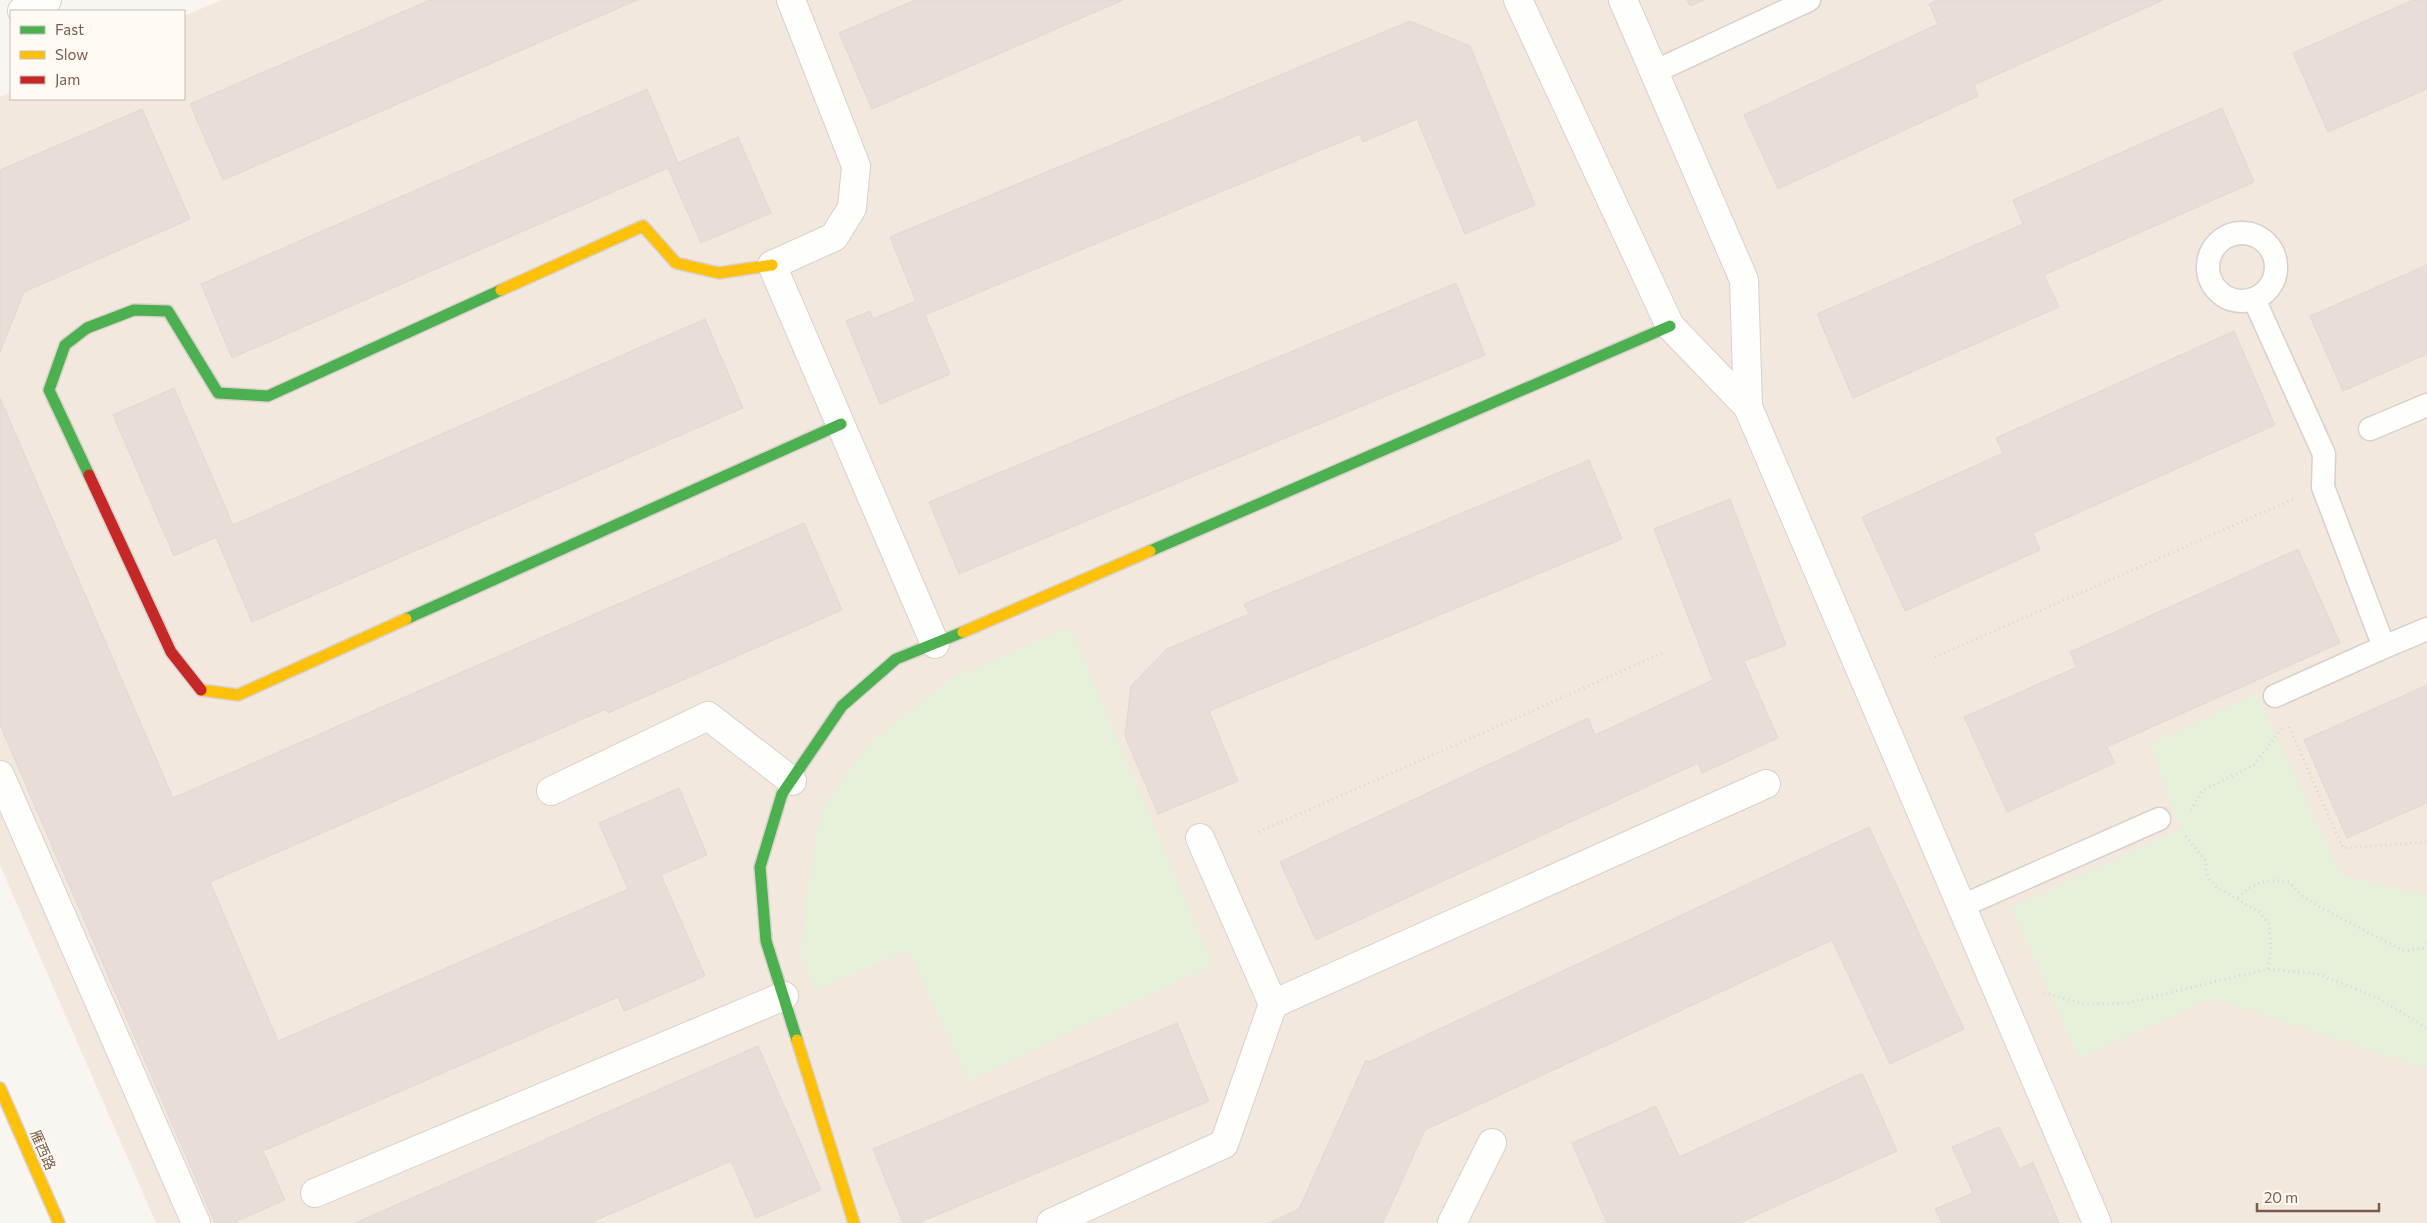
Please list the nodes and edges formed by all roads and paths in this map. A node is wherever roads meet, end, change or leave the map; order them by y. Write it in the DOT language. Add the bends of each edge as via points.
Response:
graph roads {
  1 [pos="47,0"];
  2 [pos="791,0"];
  3 [pos="1518,0"];
  4 [pos="1623,0"];
  5 [pos="1810,0"];
  6 [pos="24,10"];
  7 [pos="1654,72"];
  8 [pos="772,265"];
  9 [pos="2254,299"];
  10 [pos="1670,326"];
  11 [pos="2427,405"];
  12 [pos="1748,407"];
  13 [pos="841,424"];
  14 [pos="2370,429"];
  15 [pos="2323,487"];
  16 [pos="2427,629"];
  17 [pos="935,644"];
  18 [pos="2384,647"];
  19 [pos="1665,652"];
  20 [pos="1935,657"];
  21 [pos="2275,696"];
  22 [pos="0,775"];
  23 [pos="792,781"];
  24 [pos="1766,784"];
  25 [pos="551,791"];
  26 [pos="2189,814"];
  27 [pos="2159,819"];
  28 [pos="2180,829"];
  29 [pos="1259,832"];
  30 [pos="1200,838"];
  31 [pos="2427,842"];
  32 [pos="2238,898"];
  33 [pos="1962,906"];
  34 [pos="2427,944"];
  35 [pos="2268,970"];
  36 [pos="2044,992"];
  37 [pos="784,996"];
  38 [pos="1273,1004"];
  39 [pos="2427,1028"];
  40 [pos="0,1088"];
  41 [pos="8,1125"];
  42 [pos="1492,1143"];
  43 [pos="315,1193"];
  44 [pos="59,1223"];
  45 [pos="196,1223"];
  46 [pos="854,1223"];
  47 [pos="1051,1223"];
  48 [pos="1452,1223"];
  49 [pos="2097,1223"];
  1 -- 6 [label="street"];
  2 -- 8 [label="street" via="856,166 852,208 834,237"];
  3 -- 10 [label="street"];
  4 -- 7 [label="street"];
  5 -- 7 [label="lane"];
  7 -- 12 [label="street" via="1744,280"];
  8 -- 13 [label="street"];
  8 -- 13 [label="street" via="719,273 676,263 643,226 268,396 218,393 168,311 134,310 87,328 65,345 49,390 171,652 201,690 238,695"];
  9 -- 15 [label="lane" via="2324,454"];
  10 -- 12 [label="street"];
  10 -- 17 [label="street"];
  11 -- 14 [label="lane"];
  12 -- 33 [label="street"];
  13 -- 17 [label="street"];
  15 -- 18 [label="lane"];
  15 -- 20 [label="path"];
  16 -- 18 [label="lane"];
  17 -- 23 [label="street" via="896,659 842,706"];
  18 -- 21 [label="lane"];
  19 -- 29 [label="path"];
  22 -- 45 [label="street"];
  23 -- 25 [label="street" via="708,716"];
  23 -- 37 [label="street" via="782,794 760,867 766,941"];
  24 -- 38 [label="street"];
  26 -- 31 [label="path" via="2202,791 2254,765 2287,722 2343,848"];
  27 -- 33 [label="lane"];
  28 -- 32 [label="path" via="2205,860 2208,877 2215,886"];
  30 -- 38 [label="street"];
  32 -- 34 [label="path" via="2249,887 2270,880 2289,882 2318,906 2404,951 2423,948"];
  32 -- 35 [label="path" via="2259,912 2269,924 2271,948"];
  33 -- 49 [label="street"];
  35 -- 36 [label="path" via="2128,1003 2086,1004"];
  35 -- 39 [label="path" via="2318,974 2378,998"];
  37 -- 43 [label="street"];
  37 -- 46 [label="street"];
  38 -- 47 [label="street" via="1224,1144"];
  40 -- 41 [label="street, 雁西路"];
  41 -- 44 [label="street, 雁西路"];
  42 -- 48 [label="street"];
}
